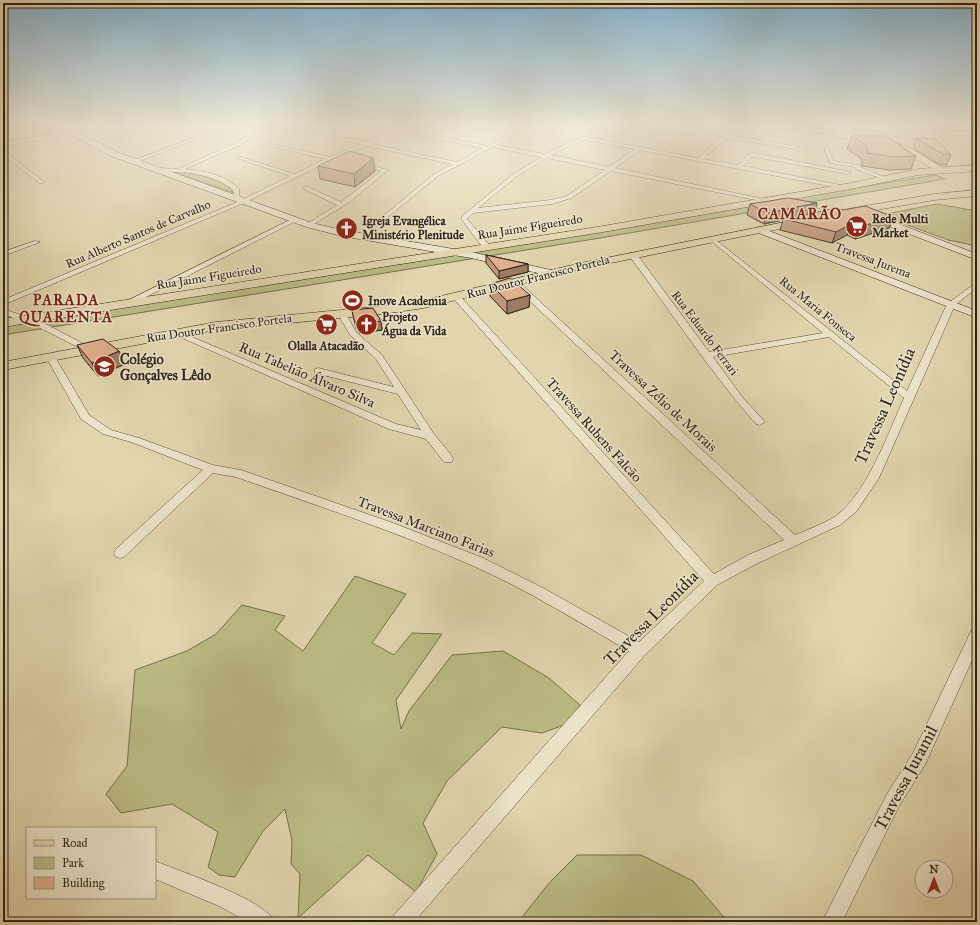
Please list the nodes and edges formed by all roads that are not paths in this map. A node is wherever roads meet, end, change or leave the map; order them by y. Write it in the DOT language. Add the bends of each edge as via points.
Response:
graph roads {
  1 [pos="25,169"];
  2 [pos="177,169"];
  3 [pos="181,169"];
  4 [pos="274,169"];
  5 [pos="309,169"];
  6 [pos="382,169"];
  7 [pos="445,169"];
  8 [pos="526,169"];
  9 [pos="610,169"];
  10 [pos="750,169"];
  11 [pos="833,169"];
  12 [pos="860,169"];
  13 [pos="939,169"];
  14 [pos="940,169"];
  15 [pos="158,170"];
  16 [pos="385,170"];
  17 [pos="926,171"];
  18 [pos="295,176"];
  19 [pos="832,176"];
  20 [pos="884,178"];
  21 [pos="41,182"];
  22 [pos="950,182"];
  23 [pos="961,184"];
  24 [pos="844,187"];
  25 [pos="306,188"];
  26 [pos="977,189"];
  27 [pos="977,193"];
  28 [pos="934,197"];
  29 [pos="241,200"];
  30 [pos="768,200"];
  31 [pos="790,204"];
  32 [pos="342,205"];
  33 [pos="798,206"];
  34 [pos="856,210"];
  35 [pos="472,211"];
  36 [pos="835,214"];
  37 [pos="294,220"];
  38 [pos="309,225"];
  39 [pos="759,230"];
  40 [pos="361,237"];
  41 [pos="712,239"];
  42 [pos="37,242"];
  43 [pos="487,247"];
  44 [pos="452,252"];
  45 [pos="3,254"];
  46 [pos="633,255"];
  47 [pos="977,257"];
  48 [pos="552,273"];
  49 [pos="513,282"];
  50 [pos="977,284"];
  51 [pos="456,297"];
  52 [pos="3,303"];
  53 [pos="125,304"];
  54 [pos="951,304"];
  55 [pos="3,311"];
  56 [pos="342,314"];
  57 [pos="977,315"];
  58 [pos="28,320"];
  59 [pos="3,323"];
  60 [pos="175,333"];
  61 [pos="830,334"];
  62 [pos="89,349"];
  63 [pos="706,355"];
  64 [pos="51,357"];
  65 [pos="3,366"];
  66 [pos="318,371"];
  67 [pos="401,392"];
  68 [pos="909,397"];
  69 [pos="760,422"];
  70 [pos="430,436"];
  71 [pos="448,459"];
  72 [pos="211,469"];
  73 [pos="793,541"];
  74 [pos="120,553"];
  75 [pos="712,581"];
  76 [pos="977,633"];
  77 [pos="640,650"];
  78 [pos="156,870"];
  79 [pos="266,922"];
  80 [pos="401,922"];
  81 [pos="832,922"];
  1 -- 21 [label="street"];
  2 -- 15 [label="street"];
  3 -- 29 [label="street" via="232,186"];
  4 -- 18 [label="street"];
  5 -- 18 [label="street, Rua Alberto Santos de Carvalho"];
  6 -- 16 [label="street"];
  7 -- 40 [label="street"];
  8 -- 35 [label="street" via="502,185"];
  9 -- 30 [label="street"];
  9 -- 35 [label="street" via="574,195 561,200"];
  10 -- 24 [label="street"];
  11 -- 19 [label="street" via="849,172"];
  12 -- 20 [label="street"];
  13 -- 17 [label="main road, Rua Jaime Figueiredo"];
  14 -- 22 [label="main road"];
  15 -- 29 [label="main road"];
  16 -- 32 [label="street"];
  17 -- 20 [label="main road, Rua Jaime Figueiredo"];
  17 -- 22 [label="main road"];
  18 -- 29 [label="street, Rua Alberto Santos de Carvalho"];
  20 -- 24 [label="main road, Rua Jaime Figueiredo"];
  22 -- 28 [label="main road" via="944,192"];
  23 -- 26 [label="main road"];
  24 -- 30 [label="main road, Rua Jaime Figueiredo"];
  25 -- 32 [label="street"];
  27 -- 28 [label="main road, Rua Doutor Francisco Portela"];
  28 -- 34 [label="main road, Rua Doutor Francisco Portela"];
  29 -- 37 [label="main road"];
  29 -- 52 [label="street, Rua Alberto Santos de Carvalho"];
  30 -- 31 [label="street"];
  30 -- 43 [label="main road, Rua Jaime Figueiredo"];
  32 -- 38 [label="street"];
  33 -- 36 [label="street"];
  34 -- 36 [label="main road, Rua Doutor Francisco Portela"];
  34 -- 47 [label="main road"];
  35 -- 43 [label="street" via="464,219"];
  36 -- 39 [label="main road, Rua Doutor Francisco Portela"];
  37 -- 38 [label="main road"];
  37 -- 53 [label="street"];
  38 -- 40 [label="main road"];
  39 -- 41 [label="main road, Rua Doutor Francisco Portela"];
  39 -- 54 [label="main road, Travessa Jurema"];
  40 -- 44 [label="main road"];
  41 -- 46 [label="main road, Rua Doutor Francisco Portela"];
  41 -- 61 [label="street, Rua Maria Fonseca"];
  42 -- 45 [label="street"];
  43 -- 44 [label="main road, Rua Jaime Figueiredo"];
  44 -- 48 [label="main road"];
  44 -- 53 [label="main road, Rua Jaime Figueiredo"];
  46 -- 48 [label="main road, Rua Doutor Francisco Portela"];
  46 -- 63 [label="street, Rua Eduardo Ferrari"];
  48 -- 49 [label="main road, Rua Doutor Francisco Portela"];
  49 -- 51 [label="main road, Rua Doutor Francisco Portela"];
  49 -- 73 [label="street, Travessa Zélio de Morais"];
  50 -- 54 [label="street, Travessa Leonídia"];
  51 -- 56 [label="main road, Rua Doutor Francisco Portela" via="408,307"];
  51 -- 75 [label="street, Travessa Rubens Falcão"];
  53 -- 58 [label="main road, Rua Jaime Figueiredo"];
  54 -- 57 [label="main road, Travessa Jurema"];
  54 -- 68 [label="street, Travessa Leonídia"];
  55 -- 58 [label="street"];
  56 -- 60 [label="main road, Rua Doutor Francisco Portela"];
  56 -- 67 [label="street" via="353,333 379,357"];
  58 -- 59 [label="main road, Rua Jaime Figueiredo"];
  58 -- 62 [label="street"];
  60 -- 62 [label="main road, Rua Doutor Francisco Portela"];
  60 -- 70 [label="street, Rua Tabelião Álvaro Silva" via="368,417 393,427"];
  61 -- 63 [label="street"];
  61 -- 68 [label="street, Rua Maria Fonseca"];
  62 -- 64 [label="main road, Rua Doutor Francisco Portela"];
  63 -- 69 [label="street, Rua Eduardo Ferrari"];
  64 -- 65 [label="main road, Rua Doutor Francisco Portela"];
  64 -- 72 [label="street, Travessa Marciano Farias" via="85,416 107,432"];
  66 -- 67 [label="street, Rua Tabelião Álvaro Silva"];
  67 -- 70 [label="street"];
  68 -- 73 [label="street, Travessa Leonídia" via="873,478 852,509 836,522"];
  70 -- 71 [label="street"];
  72 -- 74 [label="street"];
  72 -- 77 [label="street, Travessa Marciano Farias" via="237,473 480,563 534,590"];
  73 -- 75 [label="street, Travessa Leonídia"];
  75 -- 77 [label="street, Travessa Leonídia"];
  76 -- 81 [label="street, Travessa Juramil" via="919,759 893,800"];
  77 -- 80 [label="street, Travessa Leonídia"];
  78 -- 79 [label="street" via="228,900"];
}
